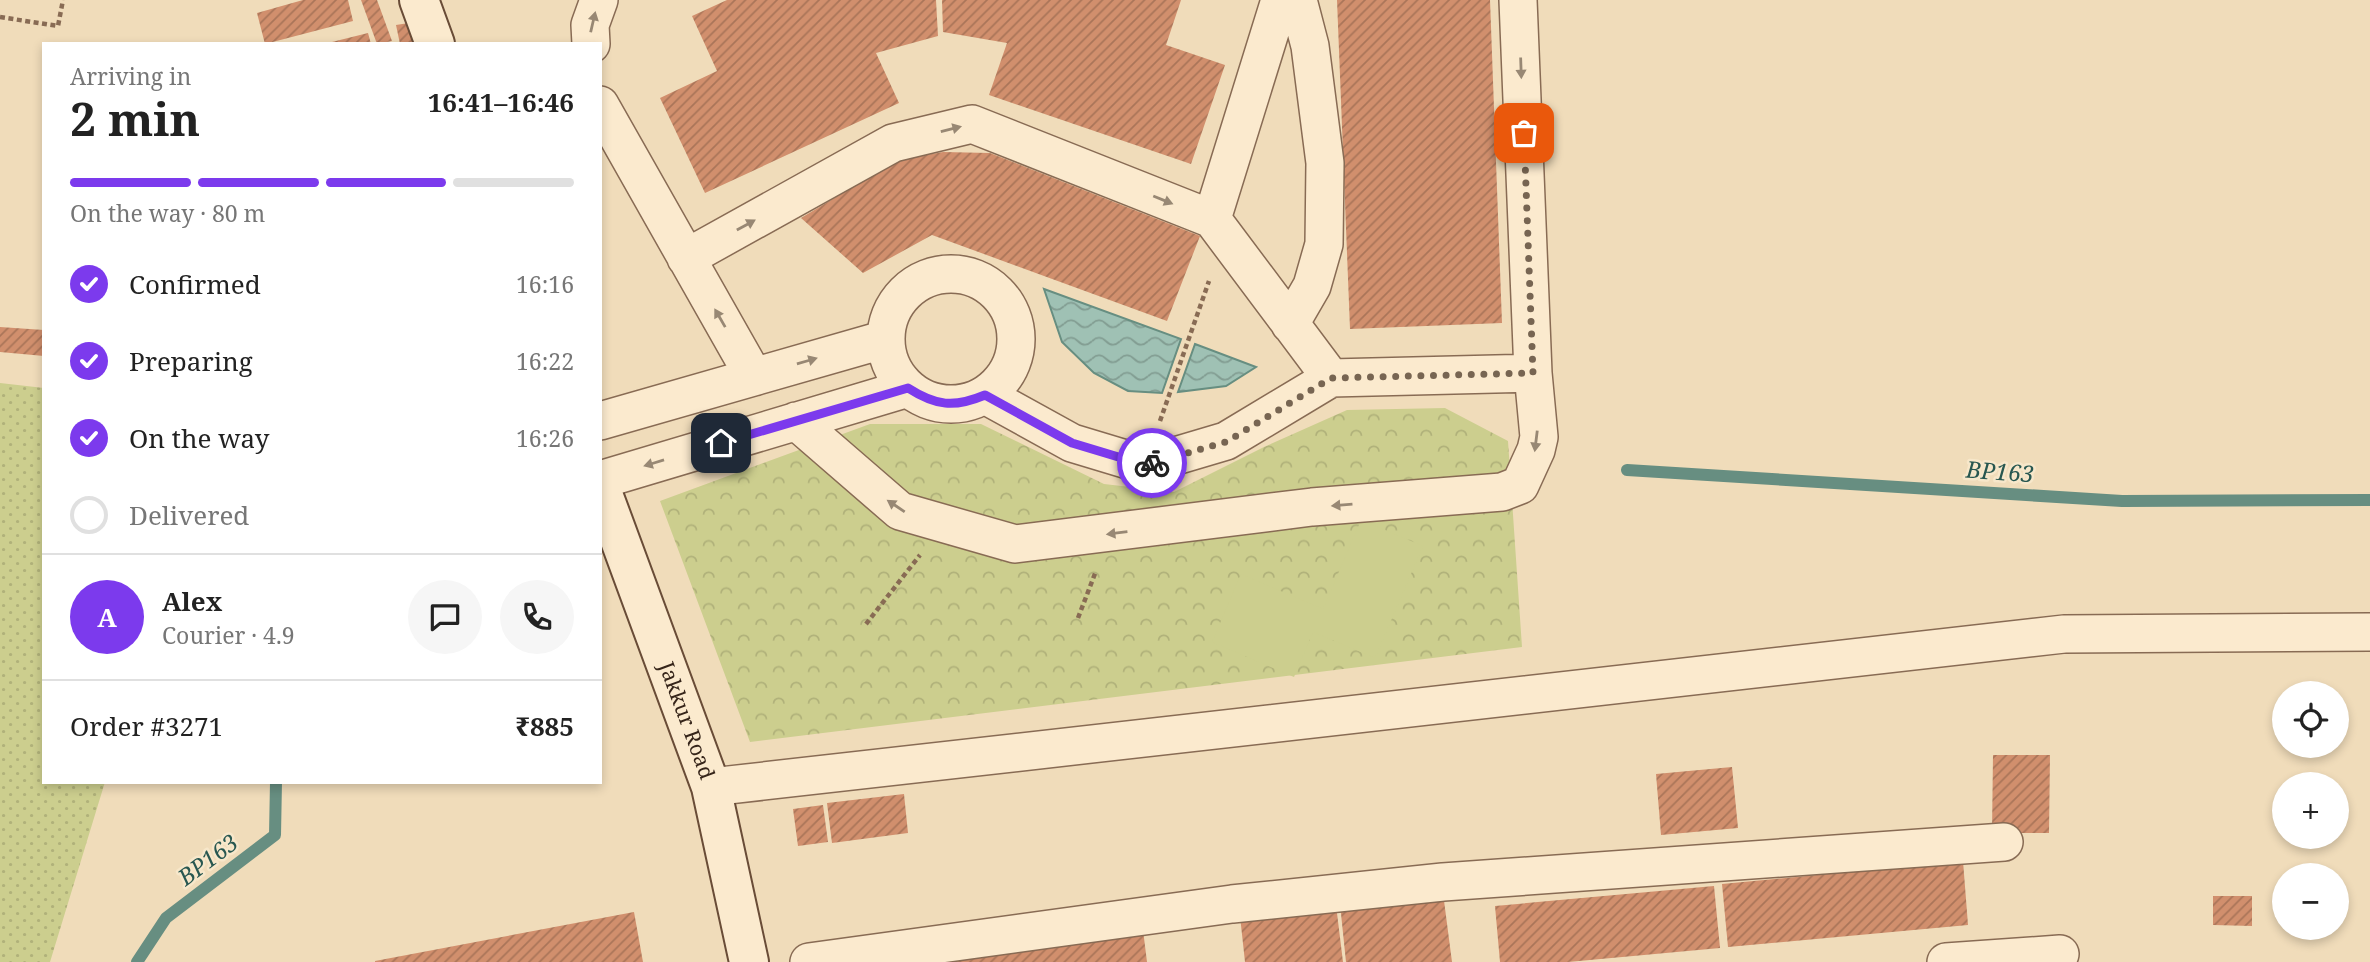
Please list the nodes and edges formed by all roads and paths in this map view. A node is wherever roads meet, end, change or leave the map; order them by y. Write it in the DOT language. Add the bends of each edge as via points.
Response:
graph roads {
  1 [pos="62,0"];
  2 [pos="419,0"];
  3 [pos="599,0"];
  4 [pos="1280,0"];
  5 [pos="1298,0"];
  6 [pos="1518,0"];
  7 [pos="0,17"];
  8 [pos="434,42"];
  9 [pos="591,42"];
  10 [pos="602,109"];
  11 [pos="1218,228"];
  12 [pos="687,258"];
  13 [pos="1290,324"];
  14 [pos="886,339"];
  15 [pos="1533,373"];
  16 [pos="754,377"];
  17 [pos="1331,378"];
  18 [pos="908,388"];
  19 [pos="985,395"];
  20 [pos="602,420"];
  21 [pos="796,421"];
  22 [pos="1145,465"];
  23 [pos="602,479"];
  24 [pos="602,491"];
  25 [pos="944,524"];
  26 [pos="1110,534"];
  27 [pos="1078,618"];
  28 [pos="866,624"];
  29 [pos="2370,633"];
  30 [pos="711,787"];
  31 [pos="2004,842"];
  32 [pos="2060,954"];
  33 [pos="749,962"];
  34 [pos="809,962"];
  35 [pos="1946,962"];
  1 -- 7 [label="path" via="58,26"];
  2 -- 8 [label="street"];
  9 -- 3 [label="street, one-way" via="590,25"];
  4 -- 11 [label="street"];
  5 -- 13 [label="street" via="1310,46 1325,163 1324,244 1312,286"];
  6 -- 15 [label="street, one-way"];
  10 -- 12 [label="street"];
  12 -- 11 [label="street, one-way" via="893,143 972,124"];
  11 -- 13 [label="street"];
  11 -- 22 [label="path"];
  16 -- 12 [label="street, one-way"];
  13 -- 17 [label="street"];
  16 -- 14 [label="street, one-way"];
  14 -- 18 [label="street" via="894,372"];
  14 -- 19 [label="street" via="893,309 906,291 925,279 946,274 983,282 998,293 1016,326 1012,363 1002,381"];
  15 -- 17 [label="street"];
  15 -- 26 [label="street, one-way" via="1539,437 1536,450 1520,485 1502,492 1312,507"];
  16 -- 20 [label="street"];
  17 -- 22 [label="street" via="1226,442"];
  18 -- 19 [label="street" via="945,404 967,403"];
  18 -- 21 [label="street"];
  19 -- 22 [label="street" via="1072,443"];
  21 -- 23 [label="street, one-way"];
  25 -- 21 [label="street, one-way" via="900,511"];
  24 -- 30 [label="street, Jakkur Road"];
  25 -- 26 [label="street" via="1015,544"];
  25 -- 28 [label="path"];
  26 -- 27 [label="path"];
  29 -- 30 [label="street" via="2064,634"];
  30 -- 33 [label="street, Jakkur Road"];
  31 -- 34 [label="street" via="1443,882 1231,904"];
  32 -- 35 [label="street"];
}
